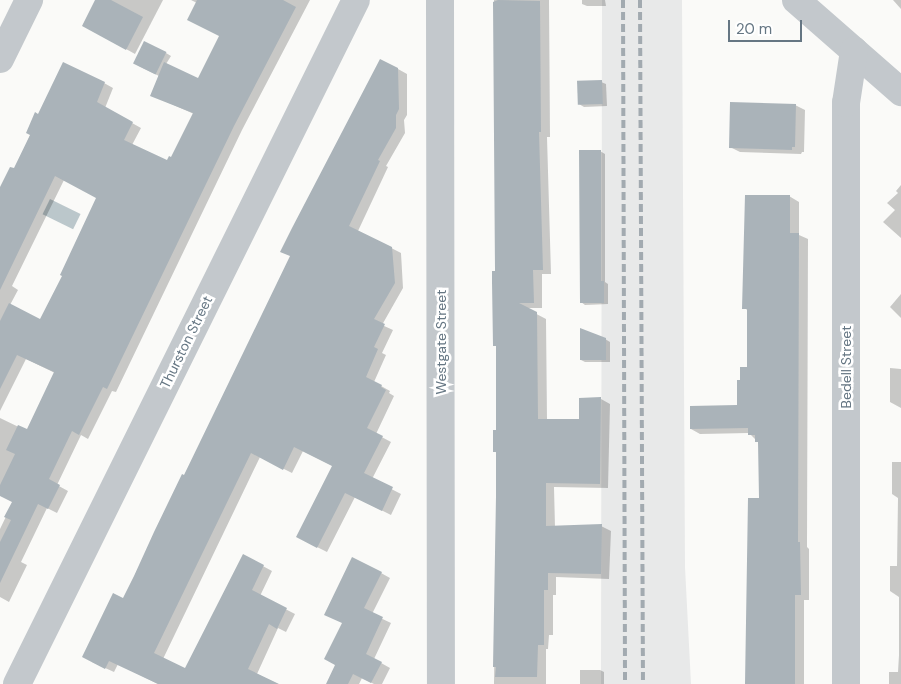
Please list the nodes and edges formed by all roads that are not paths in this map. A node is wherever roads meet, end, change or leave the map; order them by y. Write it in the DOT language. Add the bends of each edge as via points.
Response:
graph roads {
  1 [pos="29,0"];
  2 [pos="356,0"];
  3 [pos="440,0"];
  4 [pos="796,0"];
  5 [pos="854,51"];
  6 [pos="0,59"];
  7 [pos="899,85"];
  8 [pos="0,680"];
  9 [pos="9,684"];
  10 [pos="17,684"];
  11 [pos="441,684"];
  12 [pos="846,684"];
  1 -- 6 [label="street"];
  2 -- 10 [label="street, Thurston Street"];
  3 -- 11 [label="street, Westgate Street"];
  4 -- 5 [label="street"];
  5 -- 7 [label="street"];
  5 -- 12 [label="street, Bedell Street" via="846,103"];
  8 -- 9 [label="street"];
}
